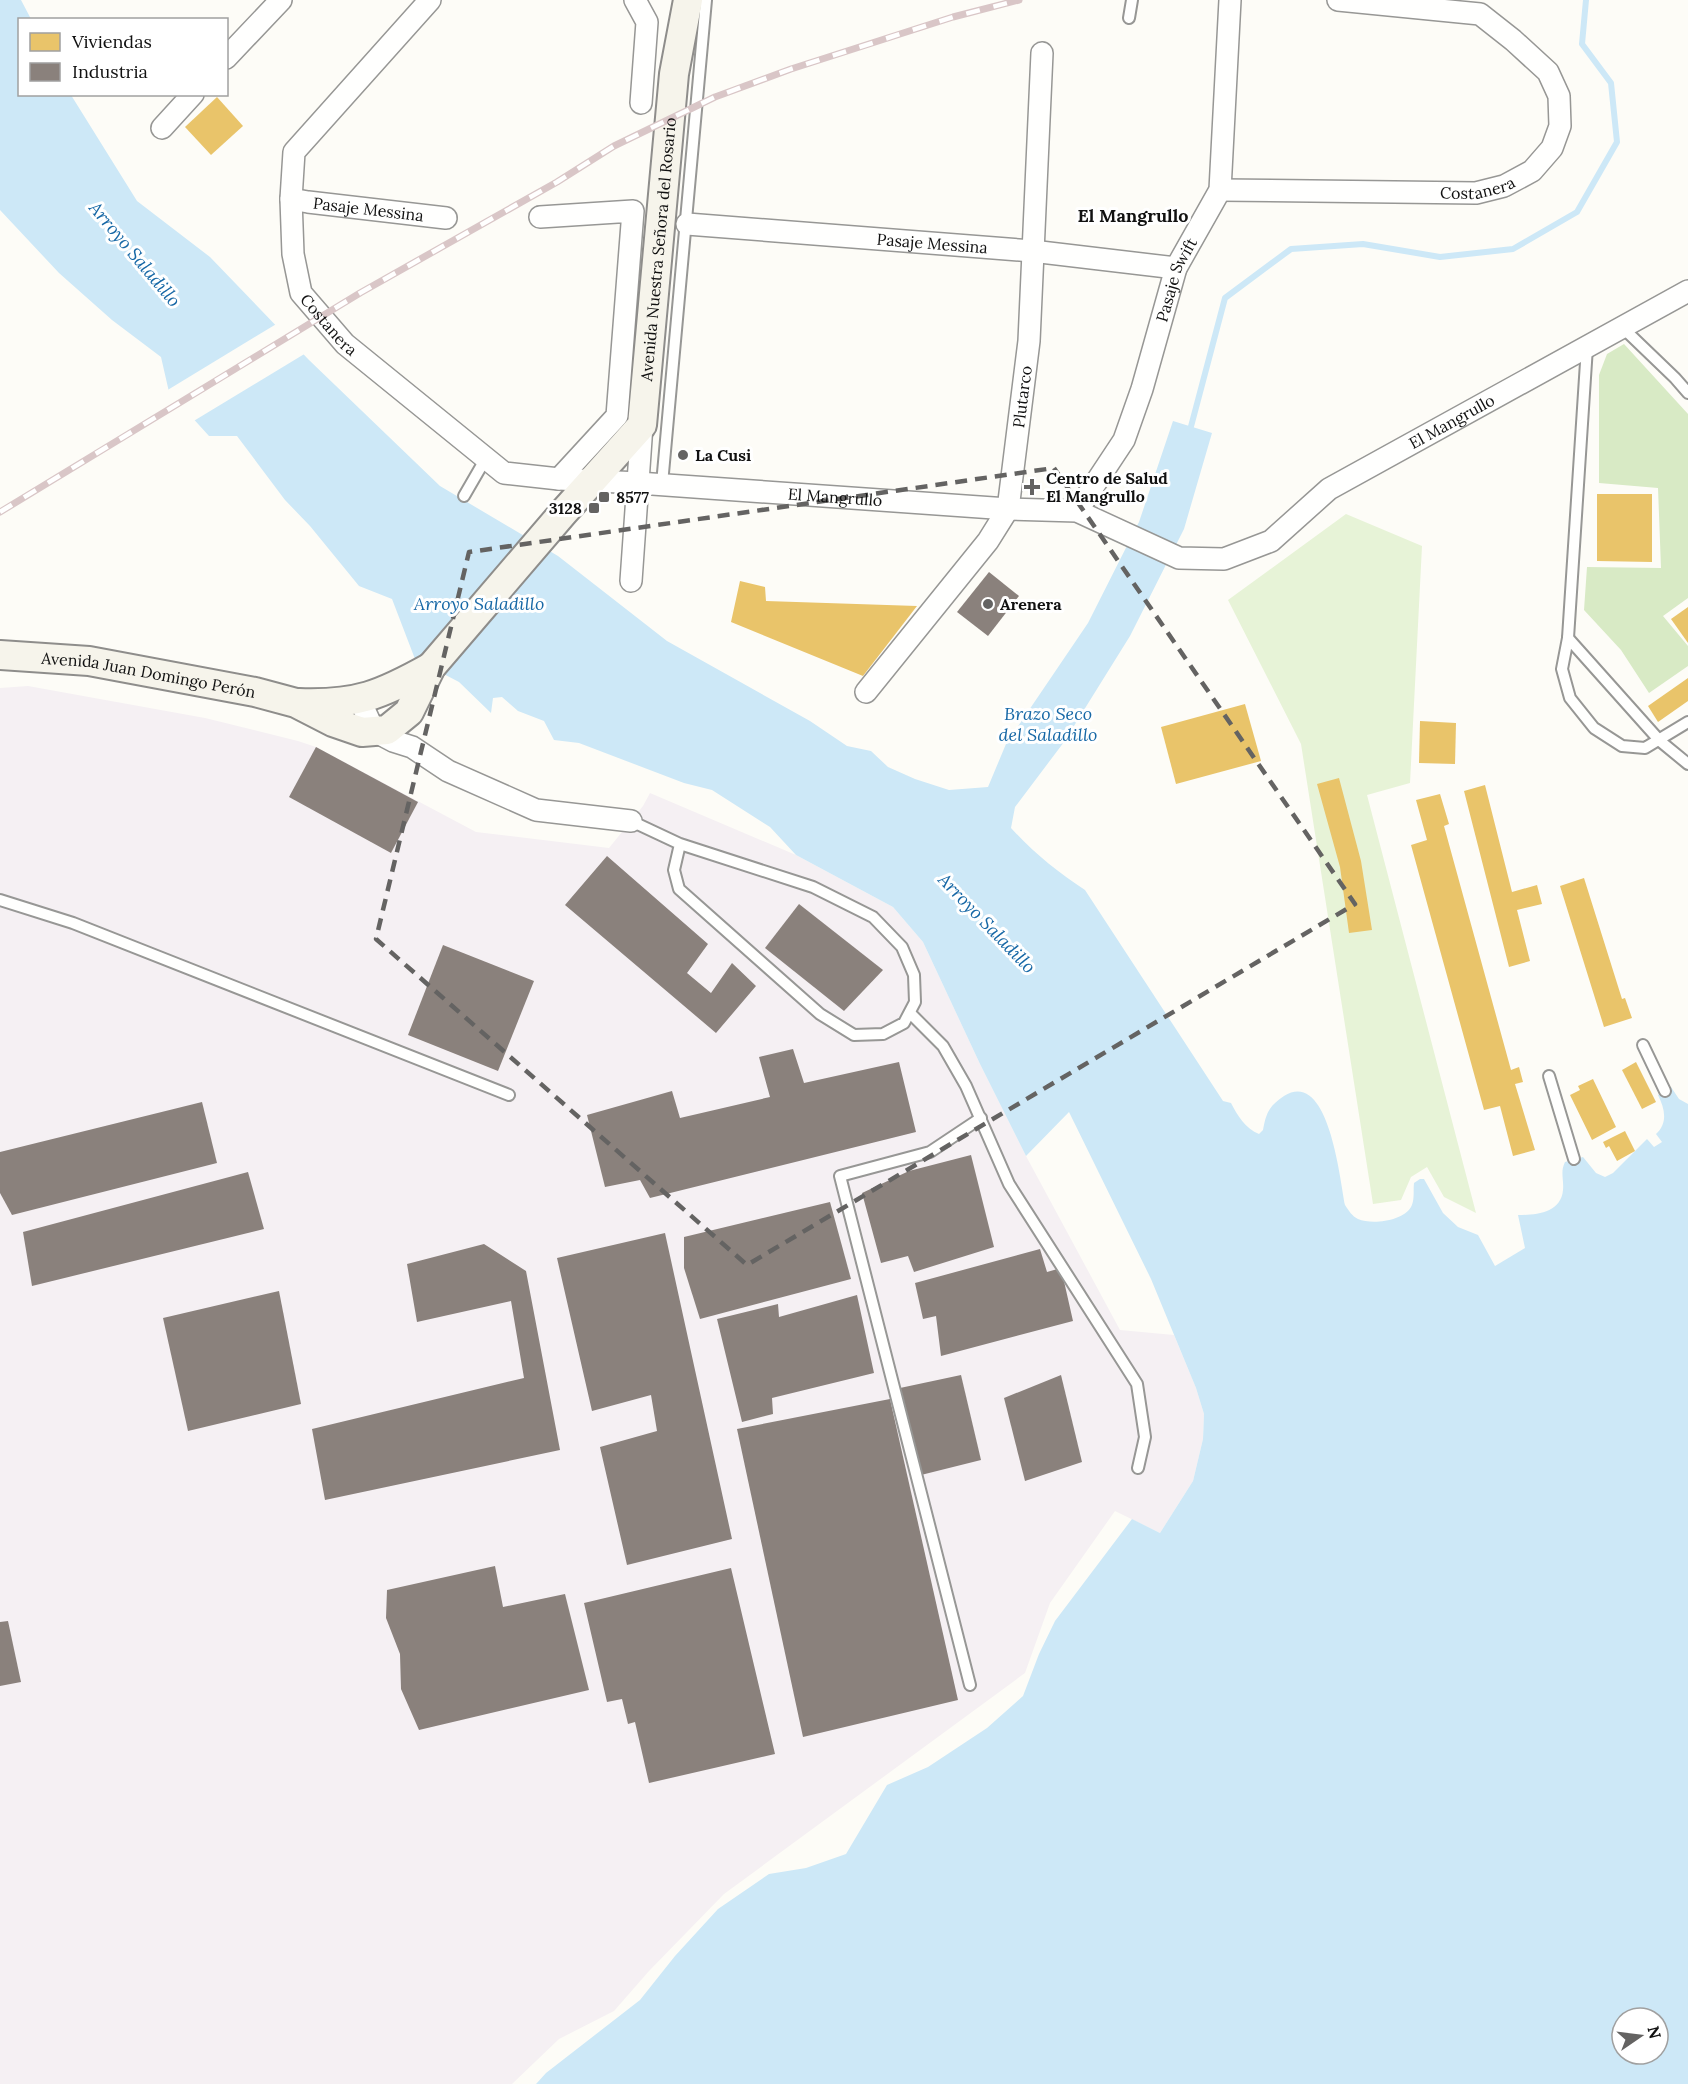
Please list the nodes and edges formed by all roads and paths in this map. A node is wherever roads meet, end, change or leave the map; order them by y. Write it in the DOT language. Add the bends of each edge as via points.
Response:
graph roads {
  1 [pos="281,0"];
  2 [pos="430,0"];
  3 [pos="635,0"];
  4 [pos="671,0"];
  5 [pos="688,0"];
  6 [pos="706,0"];
  7 [pos="1132,0"];
  8 [pos="1230,0"];
  9 [pos="1338,0"];
  10 [pos="1483,7"];
  11 [pos="1130,18"];
  12 [pos="1042,53"];
  13 [pos="228,56"];
  14 [pos="674,74"];
  15 [pos="191,96"];
  16 [pos="641,103"];
  17 [pos="162,128"];
  18 [pos="1220,190"];
  19 [pos="291,199"];
  20 [pos="540,217"];
  21 [pos="446,218"];
  22 [pos="687,224"];
  23 [pos="1032,250"];
  24 [pos="1176,268"];
  25 [pos="1688,291"];
  26 [pos="1623,328"];
  27 [pos="1587,347"];
  28 [pos="1688,393"];
  29 [pos="642,425"];
  30 [pos="486,458"];
  31 [pos="559,479"];
  32 [pos="592,481"];
  33 [pos="638,483"];
  34 [pos="662,484"];
  35 [pos="464,495"];
  36 [pos="1008,509"];
  37 [pos="1077,511"];
  38 [pos="631,581"];
  39 [pos="1568,638"];
  40 [pos="0,655"];
  41 [pos="430,667"];
  42 [pos="866,692"];
  43 [pos="374,696"];
  44 [pos="296,703"];
  45 [pos="400,719"];
  46 [pos="1688,722"];
  47 [pos="374,731"];
  48 [pos="1660,741"];
  49 [pos="412,747"];
  50 [pos="1688,764"];
  51 [pos="631,821"];
  52 [pos="681,844"];
  53 [pos="0,900"];
  54 [pos="910,1012"];
  55 [pos="1643,1045"];
  56 [pos="1549,1076"];
  57 [pos="1665,1091"];
  58 [pos="509,1095"];
  59 [pos="981,1118"];
  60 [pos="1574,1159"];
  61 [pos="1138,1468"];
  62 [pos="970,1685"];
  1 -- 13 [label="street"];
  2 -- 19 [label="street, Costanera" via="294,152"];
  3 -- 16 [label="street" via="647,22"];
  4 -- 14 [label="street, Avenida Nuestra Señora del Rosario"];
  5 -- 14 [label="street, Avenida Nuestra Señora del Rosario"];
  6 -- 22 [label="lane"];
  7 -- 11 [label="lane"];
  8 -- 18 [label="street, Pasaje Swift"];
  9 -- 10 [label="street"];
  10 -- 18 [label="street, Costanera" via="1548,72 1559,96 1560,126 1552,148 1532,171 1504,186 1476,193"];
  12 -- 23 [label="street, Plutarco"];
  14 -- 29 [label="street, Avenida Nuestra Señora del Rosario"];
  15 -- 17 [label="street"];
  18 -- 24 [label="street, Pasaje Swift"];
  19 -- 21 [label="street, Pasaje Messina"];
  19 -- 30 [label="street, Costanera" via="293,254 301,293 345,344"];
  20 -- 31 [label="street" via="633,211 617,416"];
  22 -- 23 [label="street, Pasaje Messina"];
  22 -- 34 [label="lane"];
  23 -- 24 [label="street, Pasaje Messina"];
  23 -- 36 [label="street, Plutarco" via="1029,341"];
  24 -- 37 [label="street, Pasaje Swift" via="1124,440"];
  25 -- 26 [label="street, El Mangrullo"];
  26 -- 27 [label="street, El Mangrullo"];
  26 -- 28 [label="lane"];
  27 -- 37 [label="street, El Mangrullo" via="1329,489 1271,541 1224,559 1179,558"];
  27 -- 39 [label="lane"];
  29 -- 32 [label="street"];
  29 -- 33 [label="street, Avenida Nuestra Señora del Rosario"];
  30 -- 31 [label="street, Costanera" via="504,473"];
  30 -- 35 [label="lane"];
  31 -- 32 [label="street, Costanera"];
  32 -- 33 [label="street, El Mangrullo"];
  32 -- 41 [label="street"];
  33 -- 34 [label="street, El Mangrullo"];
  33 -- 38 [label="street, Avenida Nuestra Señora del Rosario"];
  34 -- 36 [label="street, El Mangrullo"];
  36 -- 37 [label="street, El Mangrullo"];
  36 -- 42 [label="street, Plutarco" via="988,541"];
  39 -- 48 [label="lane"];
  39 -- 48 [label="lane" via="1562,669 1570,698 1594,728 1622,746 1646,748"];
  40 -- 44 [label="street, Avenida Juan Domingo Perón" via="89,661"];
  41 -- 43 [label="street, Avenida Juan Domingo Perón"];
  41 -- 45 [label="street" via="409,712"];
  43 -- 44 [label="street, Avenida Juan Domingo Perón" via="324,704"];
  43 -- 45 [label="street" via="395,706"];
  43 -- 47 [label="street" via="364,710"];
  44 -- 47 [label="street, Avenida Juan Domingo Perón" via="333,722 362,732"];
  45 -- 47 [label="street" via="387,730"];
  45 -- 49 [label="street"];
  46 -- 48 [label="lane"];
  47 -- 49 [label="street"];
  48 -- 50 [label="lane"];
  49 -- 51 [label="street" via="448,771 536,810"];
  51 -- 52 [label="lane"];
  52 -- 54 [label="lane" via="813,887 873,917 902,947 914,975 915,1002"];
  52 -- 54 [label="lane" via="674,870 679,889 820,1014 854,1035 883,1034 904,1023"];
  53 -- 58 [label="lane" via="73,923"];
  54 -- 59 [label="lane" via="943,1046"];
  55 -- 57 [label="lane"];
  56 -- 60 [label="lane"];
  59 -- 61 [label="lane" via="1009,1184 1137,1384 1145,1437"];
  59 -- 62 [label="lane" via="930,1152 840,1176"];
}
